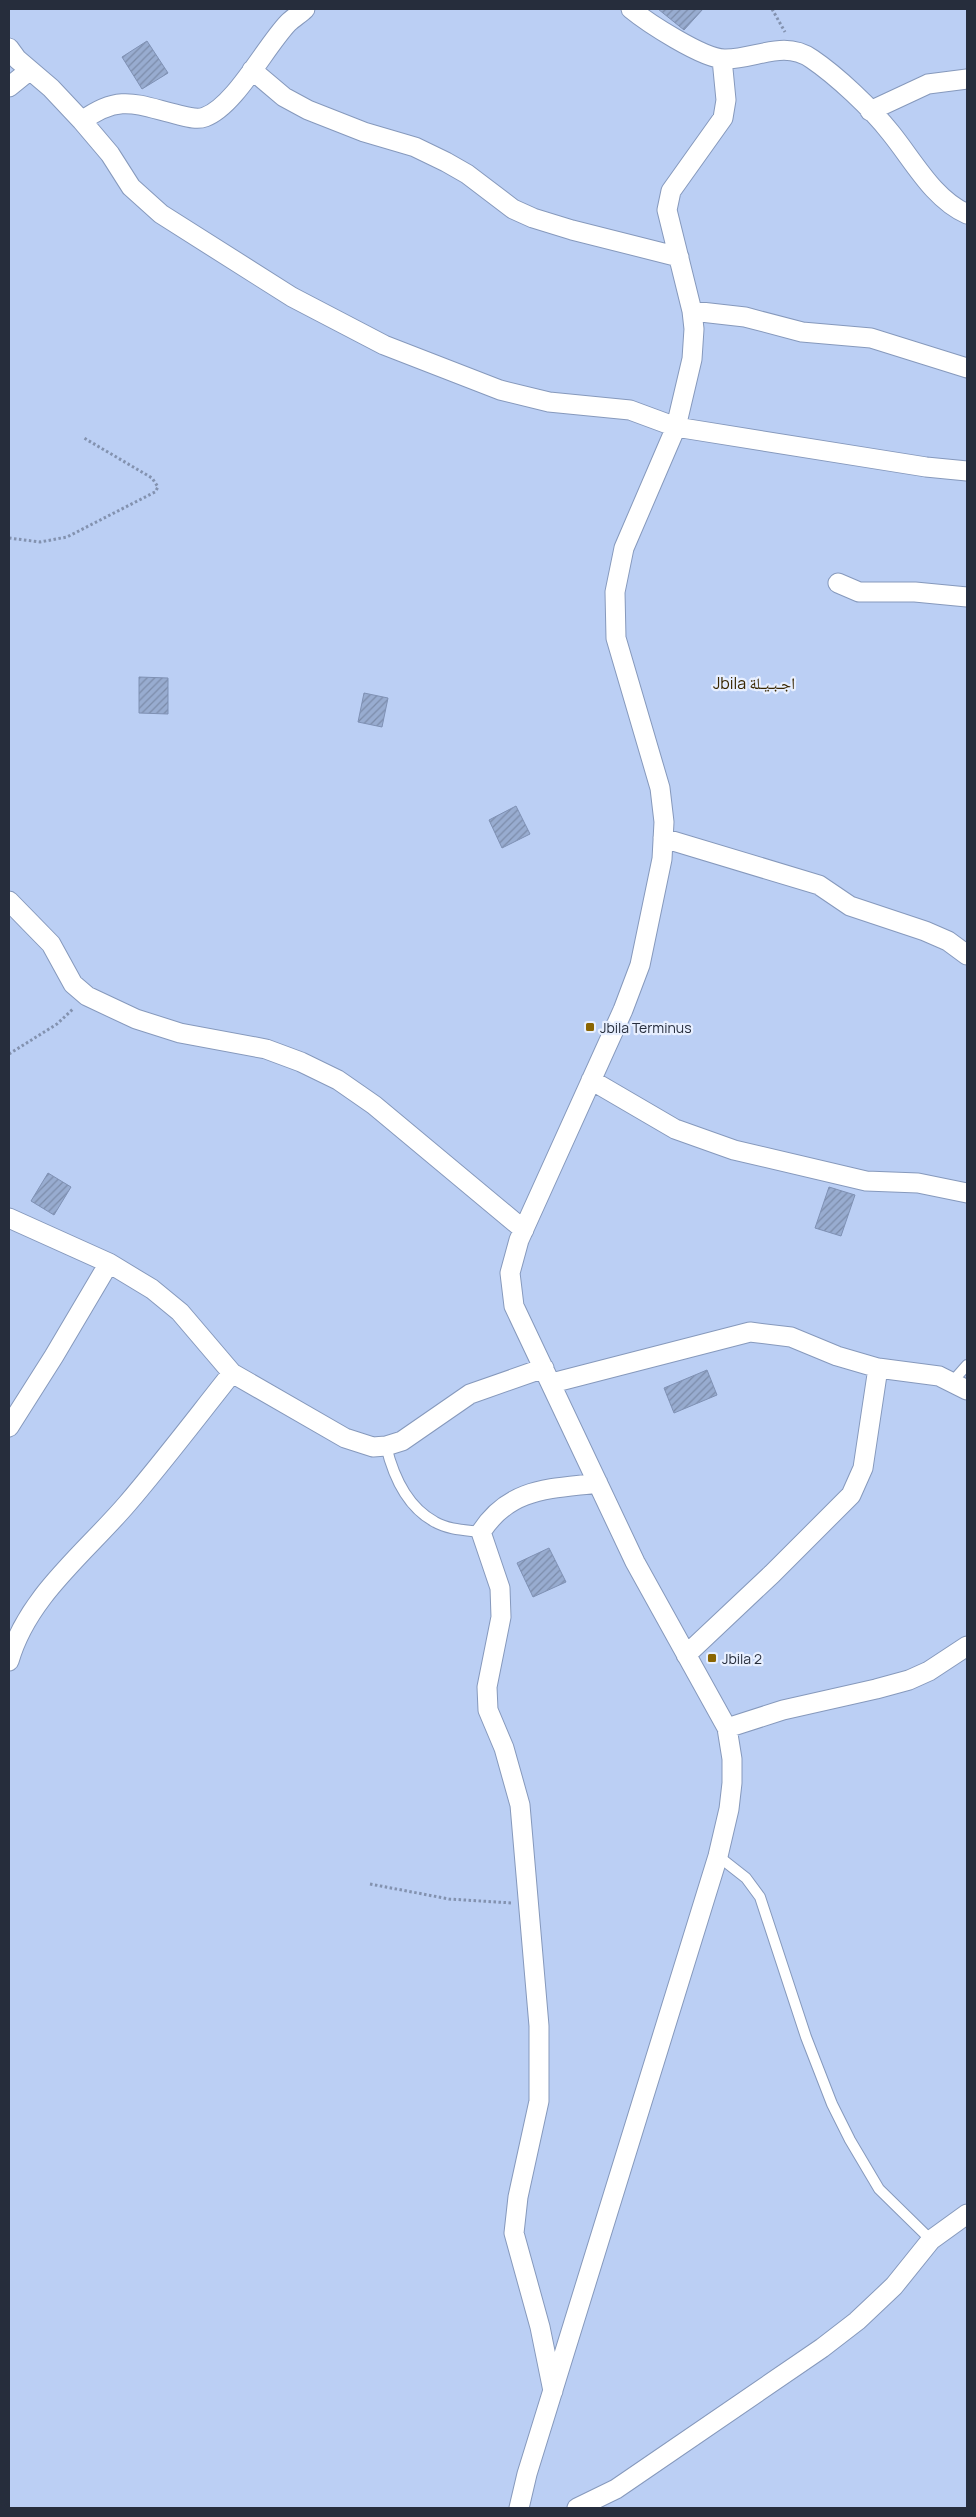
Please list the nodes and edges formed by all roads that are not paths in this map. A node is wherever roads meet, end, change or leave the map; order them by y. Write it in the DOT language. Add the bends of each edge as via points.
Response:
graph roads {
  1 [pos="305,9"];
  2 [pos="630,9"];
  3 [pos="9,48"];
  4 [pos="722,59"];
  5 [pos="30,70"];
  6 [pos="252,70"];
  7 [pos="967,79"];
  8 [pos="9,87"];
  9 [pos="870,111"];
  10 [pos="82,121"];
  11 [pos="967,214"];
  12 [pos="679,257"];
  13 [pos="692,311"];
  14 [pos="967,368"];
  15 [pos="676,427"];
  16 [pos="967,471"];
  17 [pos="838,583"];
  18 [pos="967,598"];
  19 [pos="663,838"];
  20 [pos="9,901"];
  21 [pos="967,955"];
  22 [pos="591,1080"];
  23 [pos="967,1193"];
  24 [pos="9,1218"];
  25 [pos="524,1230"];
  26 [pos="109,1263"];
  27 [pos="967,1365"];
  28 [pos="878,1368"];
  29 [pos="232,1373"];
  30 [pos="548,1375"];
  31 [pos="959,1386"];
  32 [pos="9,1427"];
  33 [pos="386,1446"];
  34 [pos="598,1483"];
  35 [pos="481,1532"];
  36 [pos="967,1646"];
  37 [pos="686,1655"];
  38 [pos="10,1656"];
  39 [pos="727,1728"];
  40 [pos="718,1856"];
  41 [pos="967,2214"];
  42 [pos="931,2240"];
  43 [pos="554,2393"];
  44 [pos="519,2508"];
  45 [pos="577,2508"];
  1 -- 6 [label="street" via="288,23"];
  2 -- 4 [label="street" via="703,53"];
  3 -- 5 [label="street"];
  4 -- 9 [label="street" via="792,49 833,76"];
  4 -- 12 [label="street" via="726,100 722,118 671,191 667,210"];
  5 -- 8 [label="street"];
  5 -- 10 [label="street"];
  6 -- 10 [label="street" via="214,113 203,118 187,118 128,102 99,108"];
  6 -- 12 [label="street" via="284,97 308,110 415,147 446,162 512,209 557,225"];
  7 -- 9 [label="street" via="928,84"];
  9 -- 11 [label="street" via="889,130 940,196"];
  10 -- 15 [label="street" via="110,154 131,187 161,214 292,297 384,345 500,390 549,402 630,410"];
  12 -- 13 [label="street"];
  13 -- 14 [label="street" via="745,317 802,332 871,338"];
  13 -- 15 [label="street" via="692,359"];
  15 -- 16 [label="street" via="926,468"];
  15 -- 19 [label="street" via="624,548 615,592 616,638 660,788"];
  17 -- 18 [label="street" via="859,592 915,592"];
  19 -- 21 [label="street" via="819,885 850,906 933,934"];
  19 -- 22 [label="street" via="662,859 640,966"];
  20 -- 25 [label="street" via="51,944 72,984 87,996 136,1019 226,1043 266,1049 338,1080 374,1105"];
  22 -- 23 [label="street" via="675,1129 734,1150 866,1181 918,1183"];
  22 -- 25 [label="street"];
  24 -- 26 [label="street"];
  25 -- 30 [label="street" via="510,1273 514,1306"];
  26 -- 29 [label="street" via="152,1289 180,1312"];
  26 -- 32 [label="street"];
  27 -- 31 [label="lane"];
  28 -- 30 [label="street" via="791,1337 750,1332"];
  28 -- 31 [label="street" via="938,1376"];
  28 -- 37 [label="street" via="863,1468 851,1495"];
  29 -- 33 [label="street" via="345,1438 373,1447"];
  29 -- 38 [label="street" via="126,1504 58,1578 31,1615"];
  30 -- 33 [label="street" via="470,1394 402,1441"];
  30 -- 34 [label="street"];
  33 -- 35 [label="lane" via="396,1481 422,1512 435,1522"];
  34 -- 35 [label="street" via="530,1492 511,1502"];
  34 -- 37 [label="street" via="635,1562"];
  35 -- 43 [label="street" via="500,1588 501,1617 487,1687 488,1710 504,1748 520,1805 539,2026 539,2101 518,2196 514,2234"];
  36 -- 39 [label="street" via="909,1680 782,1710"];
  37 -- 39 [label="street"];
  39 -- 40 [label="street" via="732,1783"];
  40 -- 42 [label="lane" via="746,1878 760,1897 806,2037 850,2140 879,2189"];
  40 -- 43 [label="street"];
  41 -- 42 [label="street"];
  42 -- 45 [label="street" via="894,2286 822,2348 616,2490"];
  43 -- 44 [label="street"];
}
